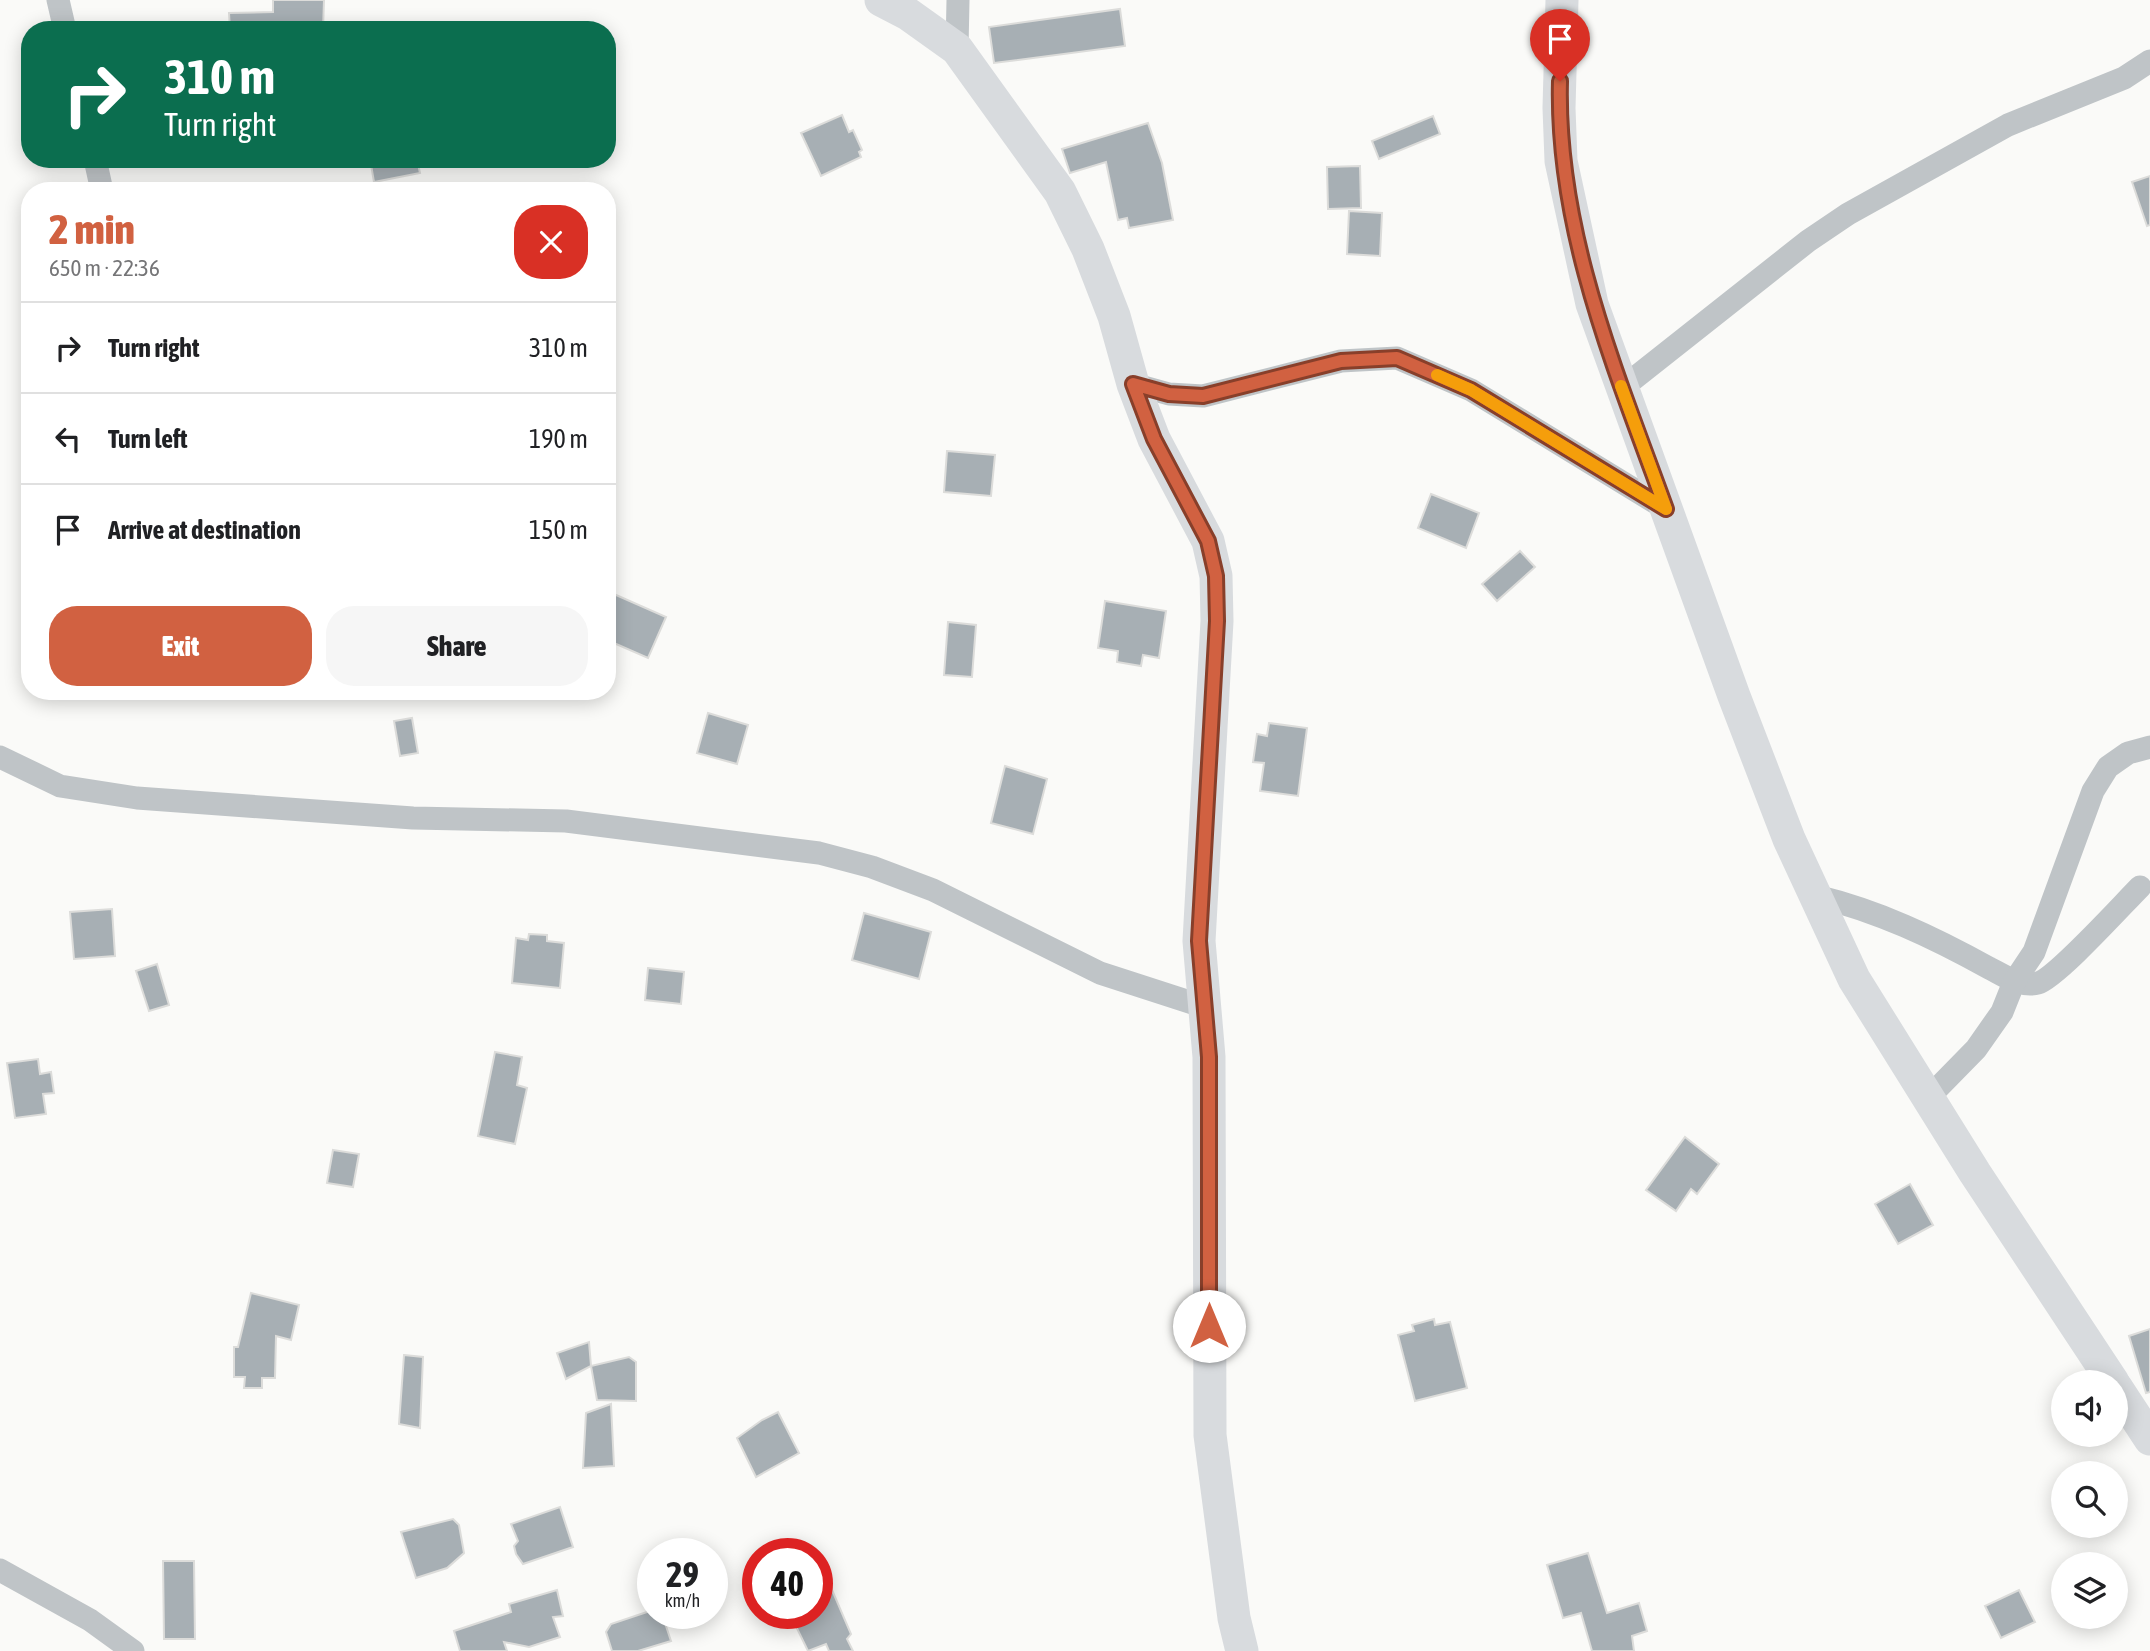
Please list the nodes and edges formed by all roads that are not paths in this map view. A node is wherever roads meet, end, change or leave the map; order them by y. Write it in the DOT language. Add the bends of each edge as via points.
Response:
graph roads {
  1 [pos="58,0"];
  2 [pos="881,0"];
  3 [pos="958,0"];
  4 [pos="1562,0"];
  5 [pos="63,21"];
  6 [pos="957,49"];
  7 [pos="2150,61"];
  8 [pos="1133,384"];
  9 [pos="1622,388"];
  10 [pos="1666,509"];
  11 [pos="2150,747"];
  12 [pos="0,757"];
  13 [pos="2140,887"];
  14 [pos="1816,896"];
  15 [pos="2014,982"];
  16 [pos="1205,1007"];
  17 [pos="1928,1098"];
  18 [pos="2104,1370"];
  19 [pos="2128,1406"];
  20 [pos="2150,1438"];
  21 [pos="0,1570"];
  22 [pos="133,1651"];
  23 [pos="1242,1651"];
  1 -- 5 [label="street"];
  2 -- 6 [label="street"];
  3 -- 6 [label="street"];
  4 -- 9 [label="street" via="1561,161 1592,304"];
  6 -- 8 [label="street" via="1060,192 1114,316"];
  7 -- 9 [label="street" via="2124,78 2008,125 1848,214 1808,240"];
  8 -- 10 [label="street" via="1169,394 1203,396 1341,361 1397,358 1471,390"];
  8 -- 16 [label="street" via="1154,439 1208,541 1216,576 1199,941"];
  9 -- 10 [label="street"];
  10 -- 14 [label="street" via="1784,826"];
  11 -- 15 [label="street" via="2128,753 2108,767 2092,791 2034,952"];
  12 -- 16 [label="street" via="60,786 137,798 413,818 566,821 818,853 873,867 933,890 1100,973"];
  13 -- 15 [label="street" via="2056,971 2038,983"];
  14 -- 15 [label="street" via="1861,907 1935,938"];
  14 -- 17 [label="street" via="1854,979"];
  15 -- 17 [label="street" via="2002,1012 1976,1049"];
  16 -- 23 [label="street" via="1210,1435"];
  17 -- 18 [label="street"];
  19 -- 20 [label="street"];
  21 -- 22 [label="street" via="90,1619"];
}
